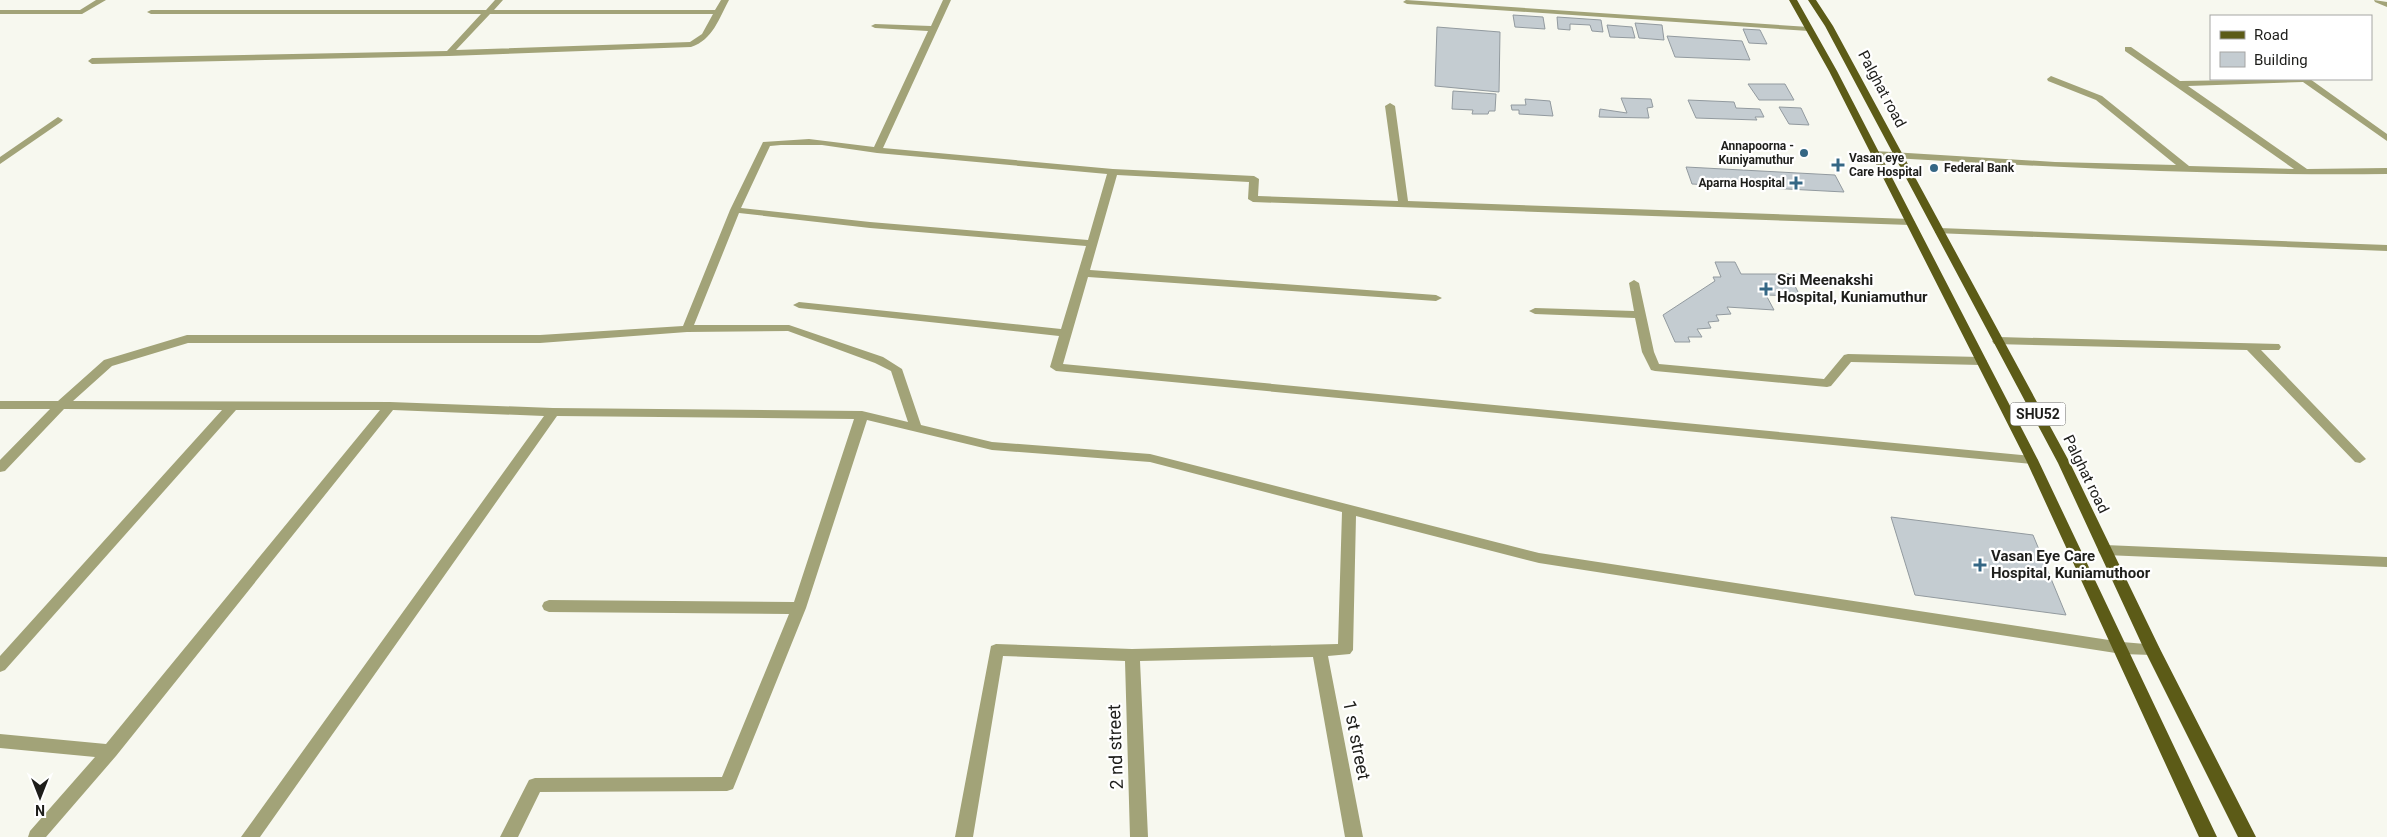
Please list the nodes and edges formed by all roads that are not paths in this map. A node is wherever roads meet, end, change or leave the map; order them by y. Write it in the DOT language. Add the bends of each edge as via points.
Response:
graph roads {
  1 [pos="102,0"];
  2 [pos="499,0"];
  3 [pos="614,0"];
  4 [pos="725,0"];
  5 [pos="947,0"];
  6 [pos="1793,0"];
  7 [pos="1812,0"];
  8 [pos="2378,0"];
  9 [pos="1407,2"];
  10 [pos="2387,5"];
  11 [pos="489,11"];
  12 [pos="0,12"];
  13 [pos="151,12"];
  14 [pos="607,12"];
  15 [pos="718,12"];
  16 [pos="875,26"];
  17 [pos="934,28"];
  18 [pos="1809,29"];
  19 [pos="2128,49"];
  20 [pos="449,53"];
  21 [pos="92,61"];
  22 [pos="2051,79"];
  23 [pos="2281,80"];
  24 [pos="2307,80"];
  25 [pos="2179,84"];
  26 [pos="1390,106"];
  27 [pos="58,120"];
  28 [pos="2387,138"];
  29 [pos="878,150"];
  30 [pos="1875,154"];
  31 [pos="1898,155"];
  32 [pos="0,161"];
  33 [pos="2188,170"];
  34 [pos="2387,171"];
  35 [pos="1113,172"];
  36 [pos="2305,172"];
  37 [pos="1403,204"];
  38 [pos="735,210"];
  39 [pos="1910,222"];
  40 [pos="1939,230"];
  41 [pos="1092,243"];
  42 [pos="2387,248"];
  43 [pos="1083,273"];
  44 [pos="1634,283"];
  45 [pos="1436,298"];
  46 [pos="799,305"];
  47 [pos="1534,311"];
  48 [pos="1641,315"];
  49 [pos="686,329"];
  50 [pos="1066,333"];
  51 [pos="1998,341"];
  52 [pos="2250,346"];
  53 [pos="2275,347"];
  54 [pos="1981,361"];
  55 [pos="0,404"];
  56 [pos="62,404"];
  57 [pos="233,405"];
  58 [pos="390,406"];
  59 [pos="554,412"];
  60 [pos="862,415"];
  61 [pos="916,428"];
  62 [pos="2360,459"];
  63 [pos="2032,460"];
  64 [pos="0,468"];
  65 [pos="1348,508"];
  66 [pos="2105,550"];
  67 [pos="2387,562"];
  68 [pos="549,606"];
  69 [pos="799,608"];
  70 [pos="2122,648"];
  71 [pos="2152,649"];
  72 [pos="1320,650"];
  73 [pos="1132,655"];
  74 [pos="0,666"];
  75 [pos="0,741"];
  76 [pos="110,751"];
  77 [pos="36,836"];
  78 [pos="250,837"];
  79 [pos="509,837"];
  80 [pos="964,837"];
  81 [pos="1139,837"];
  82 [pos="1354,837"];
  83 [pos="2208,837"];
  84 [pos="2247,837"];
  1 -- 12 [label="street" via="82,12"];
  2 -- 11 [label="street"];
  3 -- 14 [label="street"];
  4 -- 15 [label="street"];
  5 -- 17 [label="street"];
  6 -- 18 [label="main road, SHU52"];
  7 -- 31 [label="main road, Palghat road / SHU52"];
  8 -- 10 [label="street"];
  9 -- 18 [label="street"];
  11 -- 13 [label="street"];
  11 -- 14 [label="street"];
  11 -- 20 [label="street"];
  14 -- 15 [label="street"];
  15 -- 20 [label="street" via="705,36 692,44"];
  16 -- 17 [label="street"];
  17 -- 29 [label="street"];
  18 -- 30 [label="main road, SHU52"];
  19 -- 25 [label="street"];
  20 -- 21 [label="street"];
  22 -- 33 [label="street" via="2099,98"];
  23 -- 25 [label="street"];
  24 -- 28 [label="street"];
  25 -- 36 [label="street"];
  26 -- 37 [label="street"];
  27 -- 32 [label="street"];
  29 -- 35 [label="street"];
  29 -- 38 [label="street" via="823,141 766,144"];
  30 -- 31 [label="street"];
  30 -- 39 [label="main road, SHU52"];
  31 -- 33 [label="street"];
  31 -- 40 [label="main road, Palghat road / SHU52"];
  33 -- 36 [label="street"];
  34 -- 36 [label="street"];
  35 -- 37 [label="street" via="1254,179 1253,199"];
  35 -- 41 [label="street"];
  37 -- 39 [label="street"];
  38 -- 41 [label="street" via="870,226"];
  38 -- 49 [label="street"];
  39 -- 54 [label="main road, SHU52"];
  40 -- 42 [label="street"];
  40 -- 51 [label="main road, Palghat road / SHU52"];
  41 -- 43 [label="street"];
  43 -- 45 [label="street"];
  43 -- 50 [label="street"];
  44 -- 48 [label="street"];
  46 -- 50 [label="street"];
  47 -- 48 [label="street"];
  48 -- 54 [label="street" via="1648,352 1655,366 1827,384 1848,358"];
  49 -- 56 [label="street" via="540,339 188,339 108,363"];
  49 -- 61 [label="street" via="789,328 879,360 896,369"];
  50 -- 63 [label="street" via="1056,367"];
  51 -- 52 [label="street"];
  51 -- 66 [label="main road, Palghat road / SHU52" via="2064,463"];
  52 -- 53 [label="street"];
  52 -- 62 [label="street"];
  54 -- 63 [label="main road, SHU52"];
  55 -- 56 [label="street"];
  56 -- 57 [label="street"];
  56 -- 64 [label="street"];
  57 -- 58 [label="street"];
  57 -- 74 [label="street"];
  58 -- 59 [label="street"];
  58 -- 76 [label="street"];
  59 -- 60 [label="street"];
  59 -- 78 [label="street"];
  60 -- 61 [label="street"];
  60 -- 69 [label="street"];
  61 -- 65 [label="street" via="992,446 1150,458"];
  63 -- 70 [label="main road, SHU52"];
  65 -- 70 [label="street" via="1539,558"];
  65 -- 72 [label="street" via="1345,650"];
  66 -- 67 [label="street"];
  66 -- 71 [label="main road, Palghat road / SHU52"];
  68 -- 69 [label="street"];
  69 -- 79 [label="street" via="727,784 535,785"];
  70 -- 71 [label="street"];
  70 -- 83 [label="main road, SHU52"];
  71 -- 84 [label="main road, Palghat road / SHU52"];
  72 -- 73 [label="street"];
  72 -- 82 [label="street, 1 st street"];
  73 -- 80 [label="street" via="996,650"];
  73 -- 81 [label="street, 2 nd street"];
  75 -- 76 [label="street"];
  76 -- 77 [label="street"];
}
